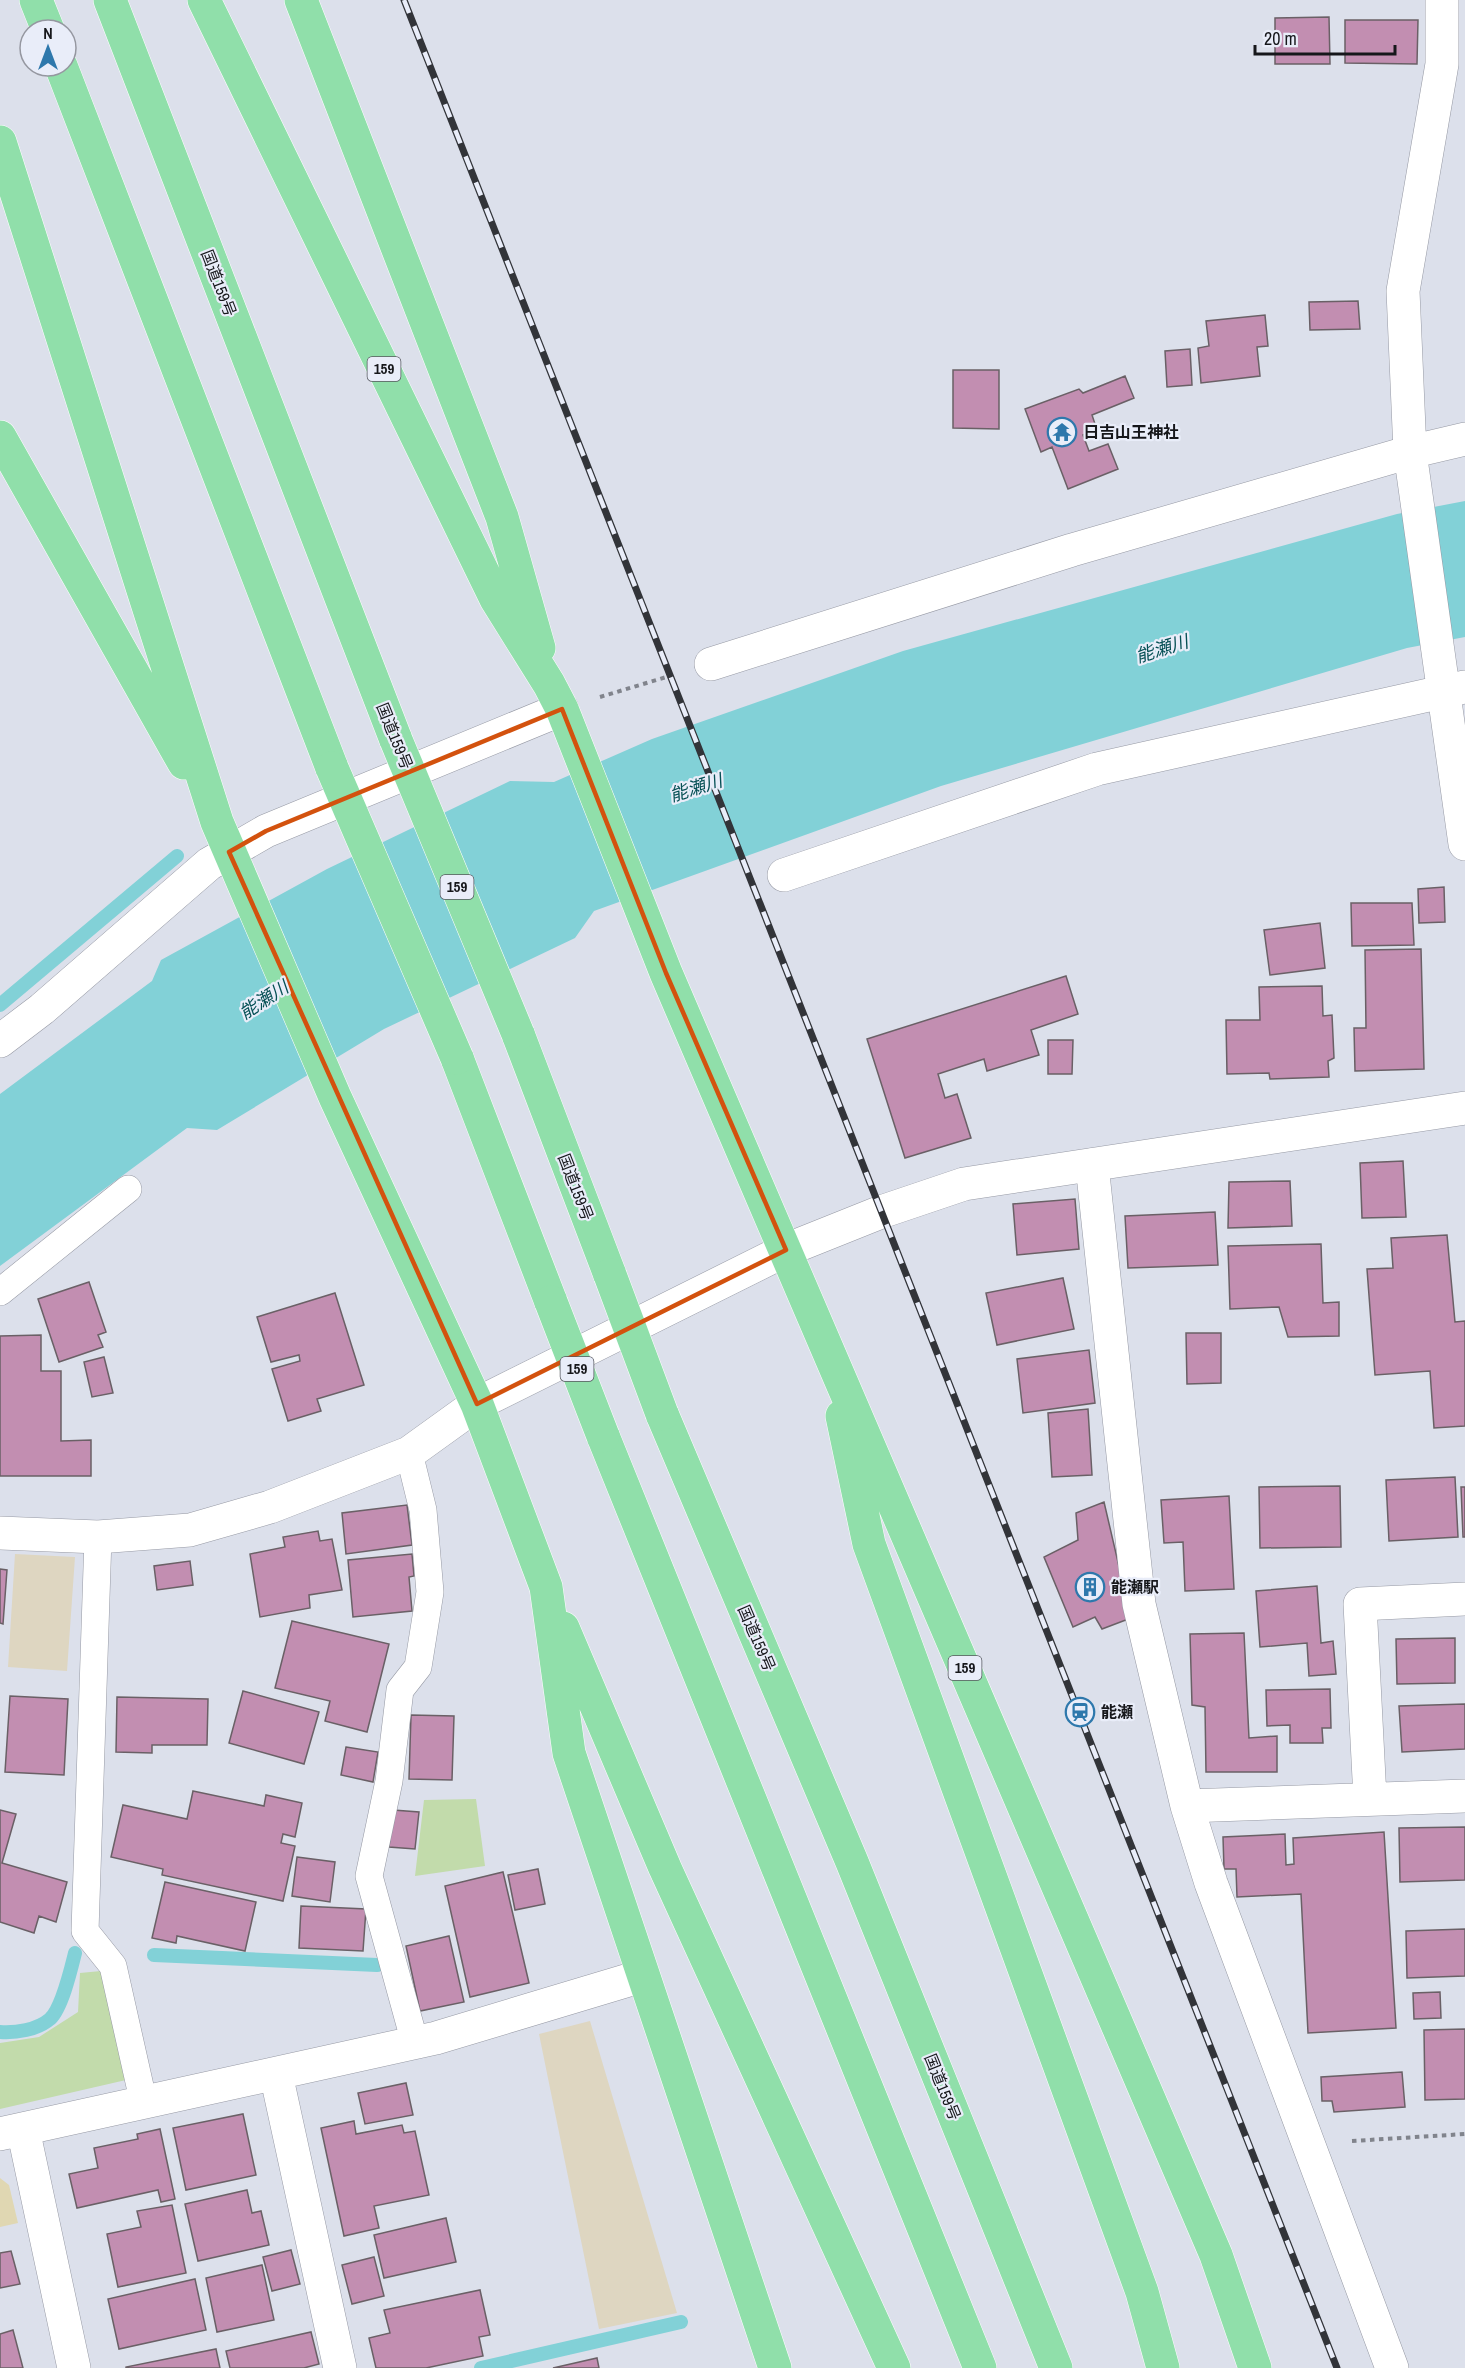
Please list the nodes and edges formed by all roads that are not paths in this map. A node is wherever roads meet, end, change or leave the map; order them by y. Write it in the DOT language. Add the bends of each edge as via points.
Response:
graph roads {
  1 [pos="36,0"];
  2 [pos="110,0"];
  3 [pos="204,0"];
  4 [pos="301,0"];
  5 [pos="1442,0"];
  6 [pos="43,18"];
  7 [pos="67,78"];
  8 [pos="0,142"];
  9 [pos="0,437"];
  10 [pos="1465,439"];
  11 [pos="1410,452"];
  12 [pos="711,664"];
  13 [pos="1450,686"];
  14 [pos="561,709"];
  15 [pos="217,822"];
  16 [pos="1465,844"];
  17 [pos="231,859"];
  18 [pos="784,875"];
  19 [pos="0,1041"];
  20 [pos="1465,1108"];
  21 [pos="1092,1165"];
  22 [pos="128,1189"];
  23 [pos="786,1250"];
  24 [pos="0,1292"];
  25 [pos="825,1341"];
  26 [pos="477,1404"];
  27 [pos="409,1453"];
  28 [pos="0,1533"];
  29 [pos="98,1537"];
  30 [pos="546,1587"];
  31 [pos="1465,1599"];
  32 [pos="1465,1796"];
  33 [pos="1370,1798"];
  34 [pos="1186,1806"];
  35 [pos="642,1977"];
  36 [pos="415,2043"];
  37 [pos="276,2074"];
  38 [pos="144,2104"];
  39 [pos="11,2132"];
  40 [pos="74,2368"];
  41 [pos="340,2368"];
  42 [pos="775,2368"];
  43 [pos="894,2368"];
  44 [pos="980,2368"];
  45 [pos="1056,2368"];
  46 [pos="1163,2368"];
  47 [pos="1255,2368"];
  48 [pos="1392,2368"];
  1 -- 6 [label="highway"];
  2 -- 45 [label="highway, 国道159号 / 159, bridge" via="396,740 518,1034 662,1414 852,1862"];
  3 -- 14 [label="highway, 159" via="496,599"];
  4 -- 14 [label="highway, 159" via="502,517"];
  5 -- 11 [label="street" via="1442,64 1403,291"];
  7 -- 44 [label="highway, 159, bridge" via="332,768 457,1058 603,1436"];
  8 -- 15 [label="highway"];
  9 -- 15 [label="highway"];
  10 -- 11 [label="street"];
  11 -- 12 [label="street" via="1072,550"];
  11 -- 13 [label="street"];
  13 -- 16 [label="street"];
  13 -- 18 [label="street" via="1096,769"];
  14 -- 17 [label="street" via="266,831"];
  14 -- 23 [label="highway, 159" via="666,973"];
  15 -- 17 [label="highway"];
  17 -- 19 [label="street" via="202,868 42,1009"];
  17 -- 26 [label="highway" via="335,1097"];
  20 -- 21 [label="street"];
  21 -- 23 [label="street" via="964,1184"];
  21 -- 34 [label="street" via="1139,1604"];
  22 -- 24 [label="lane"];
  23 -- 25 [label="highway, 159"];
  23 -- 26 [label="street"];
  25 -- 46 [label="highway, 159" via="870,1544 1142,2292"];
  25 -- 47 [label="highway, 159" via="1216,2255"];
  26 -- 27 [label="street"];
  26 -- 30 [label="highway"];
  27 -- 29 [label="street" via="270,1507 190,1530"];
  27 -- 36 [label="lane" via="423,1510 430,1592 418,1667 400,1690 389,1781 369,1876"];
  28 -- 29 [label="street"];
  29 -- 38 [label="lane" via="85,1931 113,1966"];
  30 -- 35 [label="highway" via="569,1753"];
  30 -- 43 [label="highway" via="665,1868"];
  31 -- 33 [label="street" via="1360,1604"];
  32 -- 33 [label="street"];
  33 -- 34 [label="street"];
  34 -- 48 [label="street" via="1211,1883"];
  35 -- 36 [label="street"];
  35 -- 42 [label="highway"];
  36 -- 37 [label="street"];
  37 -- 38 [label="street"];
  37 -- 41 [label="street"];
  38 -- 39 [label="street"];
  39 -- 40 [label="street"];
}
